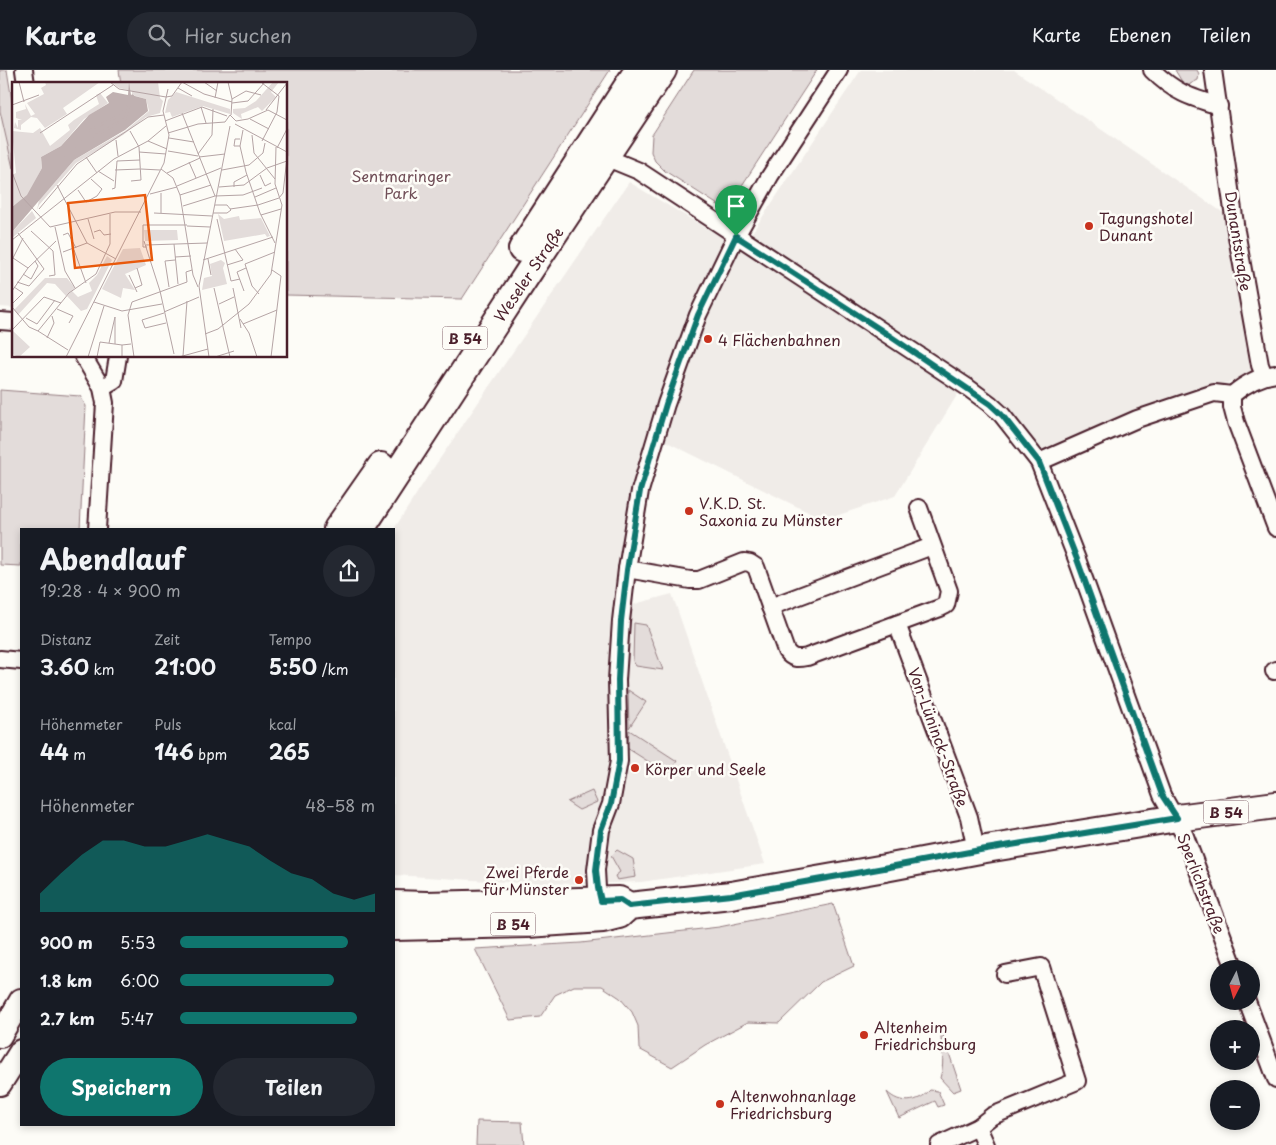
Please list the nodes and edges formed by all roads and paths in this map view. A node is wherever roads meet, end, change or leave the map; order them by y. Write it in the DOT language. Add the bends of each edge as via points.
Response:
graph roads {
  1 [pos="638,70"];
  2 [pos="663,70"];
  3 [pos="839,70"];
  4 [pos="1152,70"];
  5 [pos="1213,70"];
  6 [pos="1218,106"];
  7 [pos="597,152"];
  8 [pos="736,236"];
  9 [pos="84,358"];
  10 [pos="118,358"];
  11 [pos="1270,374"];
  12 [pos="102,388"];
  13 [pos="1232,395"];
  14 [pos="1039,462"];
  15 [pos="919,508"];
  16 [pos="97,528"];
  17 [pos="338,528"];
  18 [pos="362,528"];
  19 [pos="1276,528"];
  20 [pos="932,546"];
  21 [pos="627,570"];
  22 [pos="770,607"];
  23 [pos="897,624"];
  24 [pos="0,659"];
  25 [pos="20,661"];
  26 [pos="1276,805"];
  27 [pos="1181,827"];
  28 [pos="976,850"];
  29 [pos="601,901"];
  30 [pos="395,904"];
  31 [pos="629,906"];
  32 [pos="395,927"];
  33 [pos="1232,960"];
  34 [pos="1005,974"];
  35 [pos="20,1002"];
  36 [pos="1250,1010"];
  37 [pos="0,1036"];
  38 [pos="20,1053"];
  39 [pos="1276,1079"];
  40 [pos="0,1084"];
  41 [pos="978,1127"];
  42 [pos="939,1145"];
  43 [pos="986,1145"];
  1 -- 7 [label="main road, Weseler Straße / B 54"];
  2 -- 7 [label="main road, Weseler Straße / B 54"];
  3 -- 8 [label="street" via="770,176"];
  4 -- 6 [label="street" via="1185,96"];
  5 -- 6 [label="street, Dunantstraße"];
  6 -- 11 [label="street, Dunantstraße" via="1258,355"];
  7 -- 8 [label="street" via="640,171"];
  7 -- 17 [label="main road, Weseler Straße / B 54"];
  7 -- 18 [label="main road, Weseler Straße / B 54"];
  8 -- 14 [label="street" via="983,399 1002,415"];
  8 -- 21 [label="street" via="698,315 666,404 640,491"];
  9 -- 12 [label="street"];
  10 -- 12 [label="street" via="114,381"];
  11 -- 13 [label="street, Dunantstraße" via="1243,386"];
  12 -- 16 [label="street" via="104,431"];
  13 -- 14 [label="street" via="1214,393 1137,419"];
  13 -- 19 [label="street" via="1236,422"];
  14 -- 27 [label="street, Sperlichstraße" via="1162,795"];
  15 -- 20 [label="street"];
  20 -- 22 [label="street"];
  20 -- 23 [label="street" via="949,591 946,605"];
  21 -- 22 [label="street" via="699,580 744,562 750,563 756,567"];
  21 -- 29 [label="street" via="618,680 619,761 611,804 601,830 596,870"];
  22 -- 23 [label="street" via="786,651 798,659"];
  23 -- 28 [label="street, Von-Lüninck-Straße" via="969,817"];
  24 -- 25 [label="street"];
  26 -- 27 [label="main road, B 54"];
  27 -- 28 [label="main road, B 54"];
  27 -- 33 [label="street, Sperlichstraße"];
  28 -- 31 [label="main road, B 54" via="740,893"];
  29 -- 30 [label="main road, B 54"];
  29 -- 31 [label="main road, B 54" via="620,900"];
  31 -- 32 [label="main road, B 54" via="619,915 603,919"];
  34 -- 41 [label="street" via="1041,967 1077,1081 992,1116"];
  35 -- 37 [label="main road"];
  36 -- 39 [label="street"];
  38 -- 40 [label="main road"];
  41 -- 42 [label="street"];
  41 -- 43 [label="street"];
}
